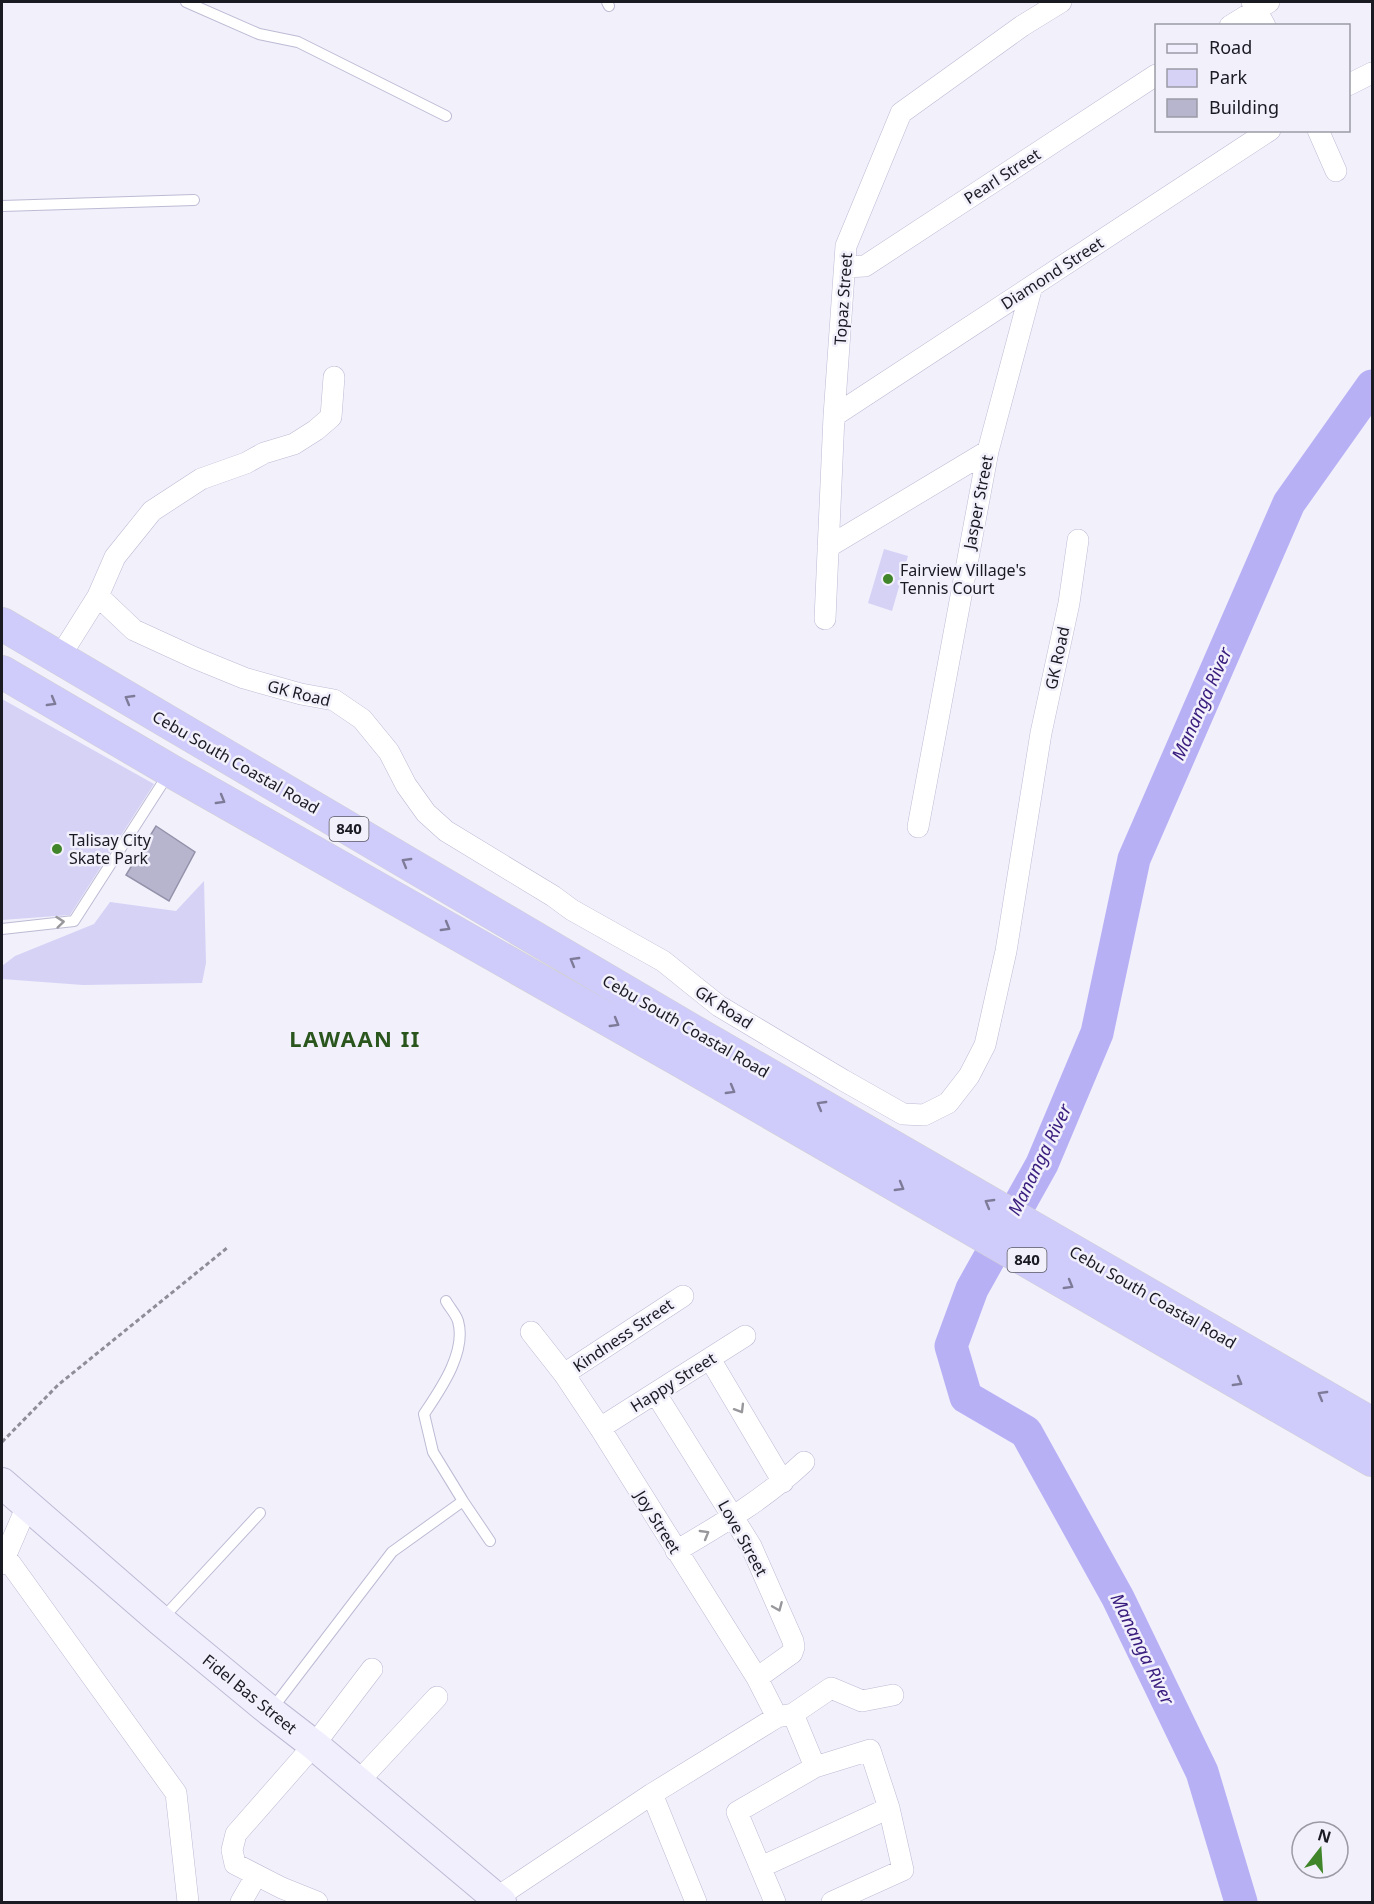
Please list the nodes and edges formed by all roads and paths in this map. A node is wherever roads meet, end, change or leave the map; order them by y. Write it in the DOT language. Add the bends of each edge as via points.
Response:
graph roads {
  1 [pos="186,2"];
  2 [pos="1061,2"];
  3 [pos="1260,9"];
  4 [pos="1234,24"];
  5 [pos="1372,73"];
  6 [pos="1155,76"];
  7 [pos="1350,84"];
  8 [pos="446,116"];
  9 [pos="1267,132"];
  10 [pos="1319,132"];
  11 [pos="1336,171"];
  12 [pos="194,200"];
  13 [pos="2,206"];
  14 [pos="845,267"];
  15 [pos="1032,286"];
  16 [pos="334,377"];
  17 [pos="834,416"];
  18 [pos="988,451"];
  19 [pos="1078,540"];
  20 [pos="828,547"];
  21 [pos="98,597"];
  22 [pos="825,619"];
  23 [pos="2,624"];
  24 [pos="59,658"];
  25 [pos="2,672"];
  26 [pos="171,771"];
  27 [pos="918,827"];
  28 [pos="2,929"];
  29 [pos="689,1047"];
  30 [pos="227,1248"];
  31 [pos="682,1296"];
  32 [pos="446,1301"];
  33 [pos="531,1332"];
  34 [pos="745,1336"];
  35 [pos="710,1359"];
  36 [pos="564,1374"];
  37 [pos="656,1394"];
  38 [pos="1372,1424"];
  39 [pos="600,1428"];
  40 [pos="2,1442"];
  41 [pos="1372,1460"];
  42 [pos="804,1462"];
  43 [pos="783,1482"];
  44 [pos="2,1483"];
  45 [pos="463,1502"];
  46 [pos="27,1506"];
  47 [pos="260,1513"];
  48 [pos="733,1518"];
  49 [pos="490,1541"];
  50 [pos="676,1551"];
  51 [pos="3,1560"];
  52 [pos="161,1621"];
  53 [pos="372,1669"];
  54 [pos="758,1678"];
  55 [pos="893,1695"];
  56 [pos="437,1696"];
  57 [pos="270,1712"];
  58 [pos="785,1715"];
  59 [pos="314,1745"];
  60 [pos="815,1767"];
  61 [pos="358,1782"];
  62 [pos="652,1794"];
  63 [pos="889,1808"];
  64 [pos="761,1867"];
  65 [pos="256,1876"];
  66 [pos="498,1900"];
  67 [pos="188,1902"];
  68 [pos="241,1902"];
  69 [pos="317,1902"];
  70 [pos="696,1902"];
  71 [pos="775,1902"];
  72 [pos="832,1902"];
  1 -- 8 [label="lane" via="259,34 298,42"];
  2 -- 14 [label="street, Topaz Street" via="901,113 846,246"];
  3 -- 4 [label="street"];
  5 -- 7 [label="street"];
  6 -- 14 [label="street, Pearl Street" via="865,266"];
  9 -- 15 [label="street, Diamond Street"];
  10 -- 11 [label="street"];
  12 -- 13 [label="lane"];
  14 -- 17 [label="street, Topaz Street"];
  15 -- 17 [label="street, Diamond Street"];
  15 -- 18 [label="street, Jasper Street"];
  16 -- 21 [label="street" via="331,417 324,424 294,444 201,479 152,511 115,557"];
  17 -- 20 [label="street, Topaz Street"];
  18 -- 20 [label="street"];
  18 -- 27 [label="street, Jasper Street"];
  19 -- 21 [label="street, GK Road" via="1006,951 985,1045 969,1076 948,1103 924,1115 903,1114 718,1006 663,962 446,831 426,813 389,752 362,719 334,700 244,678 195,658 134,630"];
  20 -- 22 [label="street, Topaz Street"];
  21 -- 24 [label="street"];
  23 -- 24 [label="highway, Cebu South Coastal Road / 840"];
  29 -- 24 [label="highway, Cebu South Coastal Road / 840, one-way"];
  25 -- 26 [label="highway, Cebu South Coastal Road / 840, one-way"];
  28 -- 26 [label="lane, one-way" via="74,921"];
  26 -- 29 [label="highway, Cebu South Coastal Road / 840, one-way"];
  38 -- 29 [label="highway, Cebu South Coastal Road / 840, one-way"];
  29 -- 41 [label="highway, Cebu South Coastal Road / 840, one-way"];
  30 -- 40 [label="path" via="58,1385"];
  31 -- 36 [label="street, Kindness Street"];
  32 -- 45 [label="lane" via="458,1320 459,1335 453,1364 424,1414 433,1452"];
  33 -- 36 [label="street, Joy Street"];
  34 -- 35 [label="street, Happy Street"];
  35 -- 37 [label="street, Happy Street"];
  35 -- 43 [label="street, one-way"];
  36 -- 39 [label="street, Joy Street"];
  37 -- 39 [label="street, Happy Street"];
  37 -- 48 [label="street, Love Street"];
  39 -- 50 [label="street, Joy Street"];
  42 -- 43 [label="street"];
  43 -- 48 [label="street"];
  44 -- 46 [label="street, Fidel Bas Street"];
  45 -- 49 [label="lane"];
  45 -- 57 [label="lane" via="392,1552"];
  46 -- 51 [label="street"];
  46 -- 52 [label="street, Fidel Bas Street"];
  47 -- 52 [label="lane"];
  50 -- 48 [label="street, one-way"];
  48 -- 54 [label="street, Love Street, one-way" via="757,1557 794,1647 787,1657"];
  50 -- 54 [label="street, Joy Street"];
  51 -- 67 [label="street" via="176,1793"];
  52 -- 57 [label="street, Fidel Bas Street"];
  53 -- 59 [label="street"];
  54 -- 58 [label="street, Joy Street"];
  55 -- 58 [label="street" via="862,1701 831,1688"];
  56 -- 61 [label="street"];
  57 -- 59 [label="street, Fidel Bas Street"];
  58 -- 60 [label="street, Joy Street"];
  58 -- 62 [label="street"];
  59 -- 61 [label="street, Fidel Bas Street"];
  59 -- 65 [label="street" via="236,1834 232,1850 235,1864"];
  60 -- 63 [label="street" via="870,1750"];
  60 -- 64 [label="street" via="736,1812"];
  61 -- 66 [label="street, Fidel Bas Street"];
  62 -- 66 [label="street"];
  62 -- 70 [label="street"];
  63 -- 64 [label="street"];
  63 -- 72 [label="street" via="903,1870"];
  64 -- 71 [label="street"];
  65 -- 68 [label="street"];
  65 -- 69 [label="street"];
}
